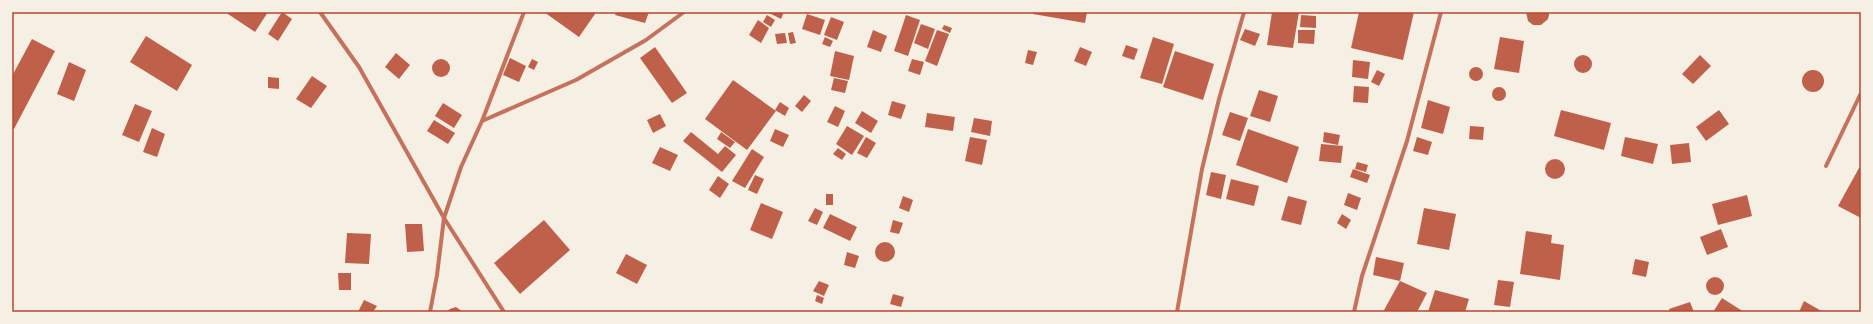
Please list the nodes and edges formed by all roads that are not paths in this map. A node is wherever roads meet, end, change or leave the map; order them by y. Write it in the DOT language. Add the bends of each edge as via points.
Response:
graph roads {
  1 [pos="320,12"];
  2 [pos="524,12"];
  3 [pos="684,12"];
  4 [pos="1244,12"];
  5 [pos="1441,12"];
  6 [pos="1861,93"];
  7 [pos="482,121"];
  8 [pos="1826,166"];
  9 [pos="444,218"];
  10 [pos="430,312"];
  11 [pos="504,312"];
  12 [pos="1177,312"];
  13 [pos="1354,312"];
  1 -- 9 [label="street" via="359,66"];
  2 -- 7 [label="street"];
  3 -- 7 [label="street" via="646,40 576,80"];
  4 -- 12 [label="street" via="1202,169"];
  5 -- 13 [label="street" via="1407,141 1362,276"];
  6 -- 8 [label="street"];
  7 -- 9 [label="street" via="461,167"];
  9 -- 10 [label="street"];
  9 -- 11 [label="street"];
}
